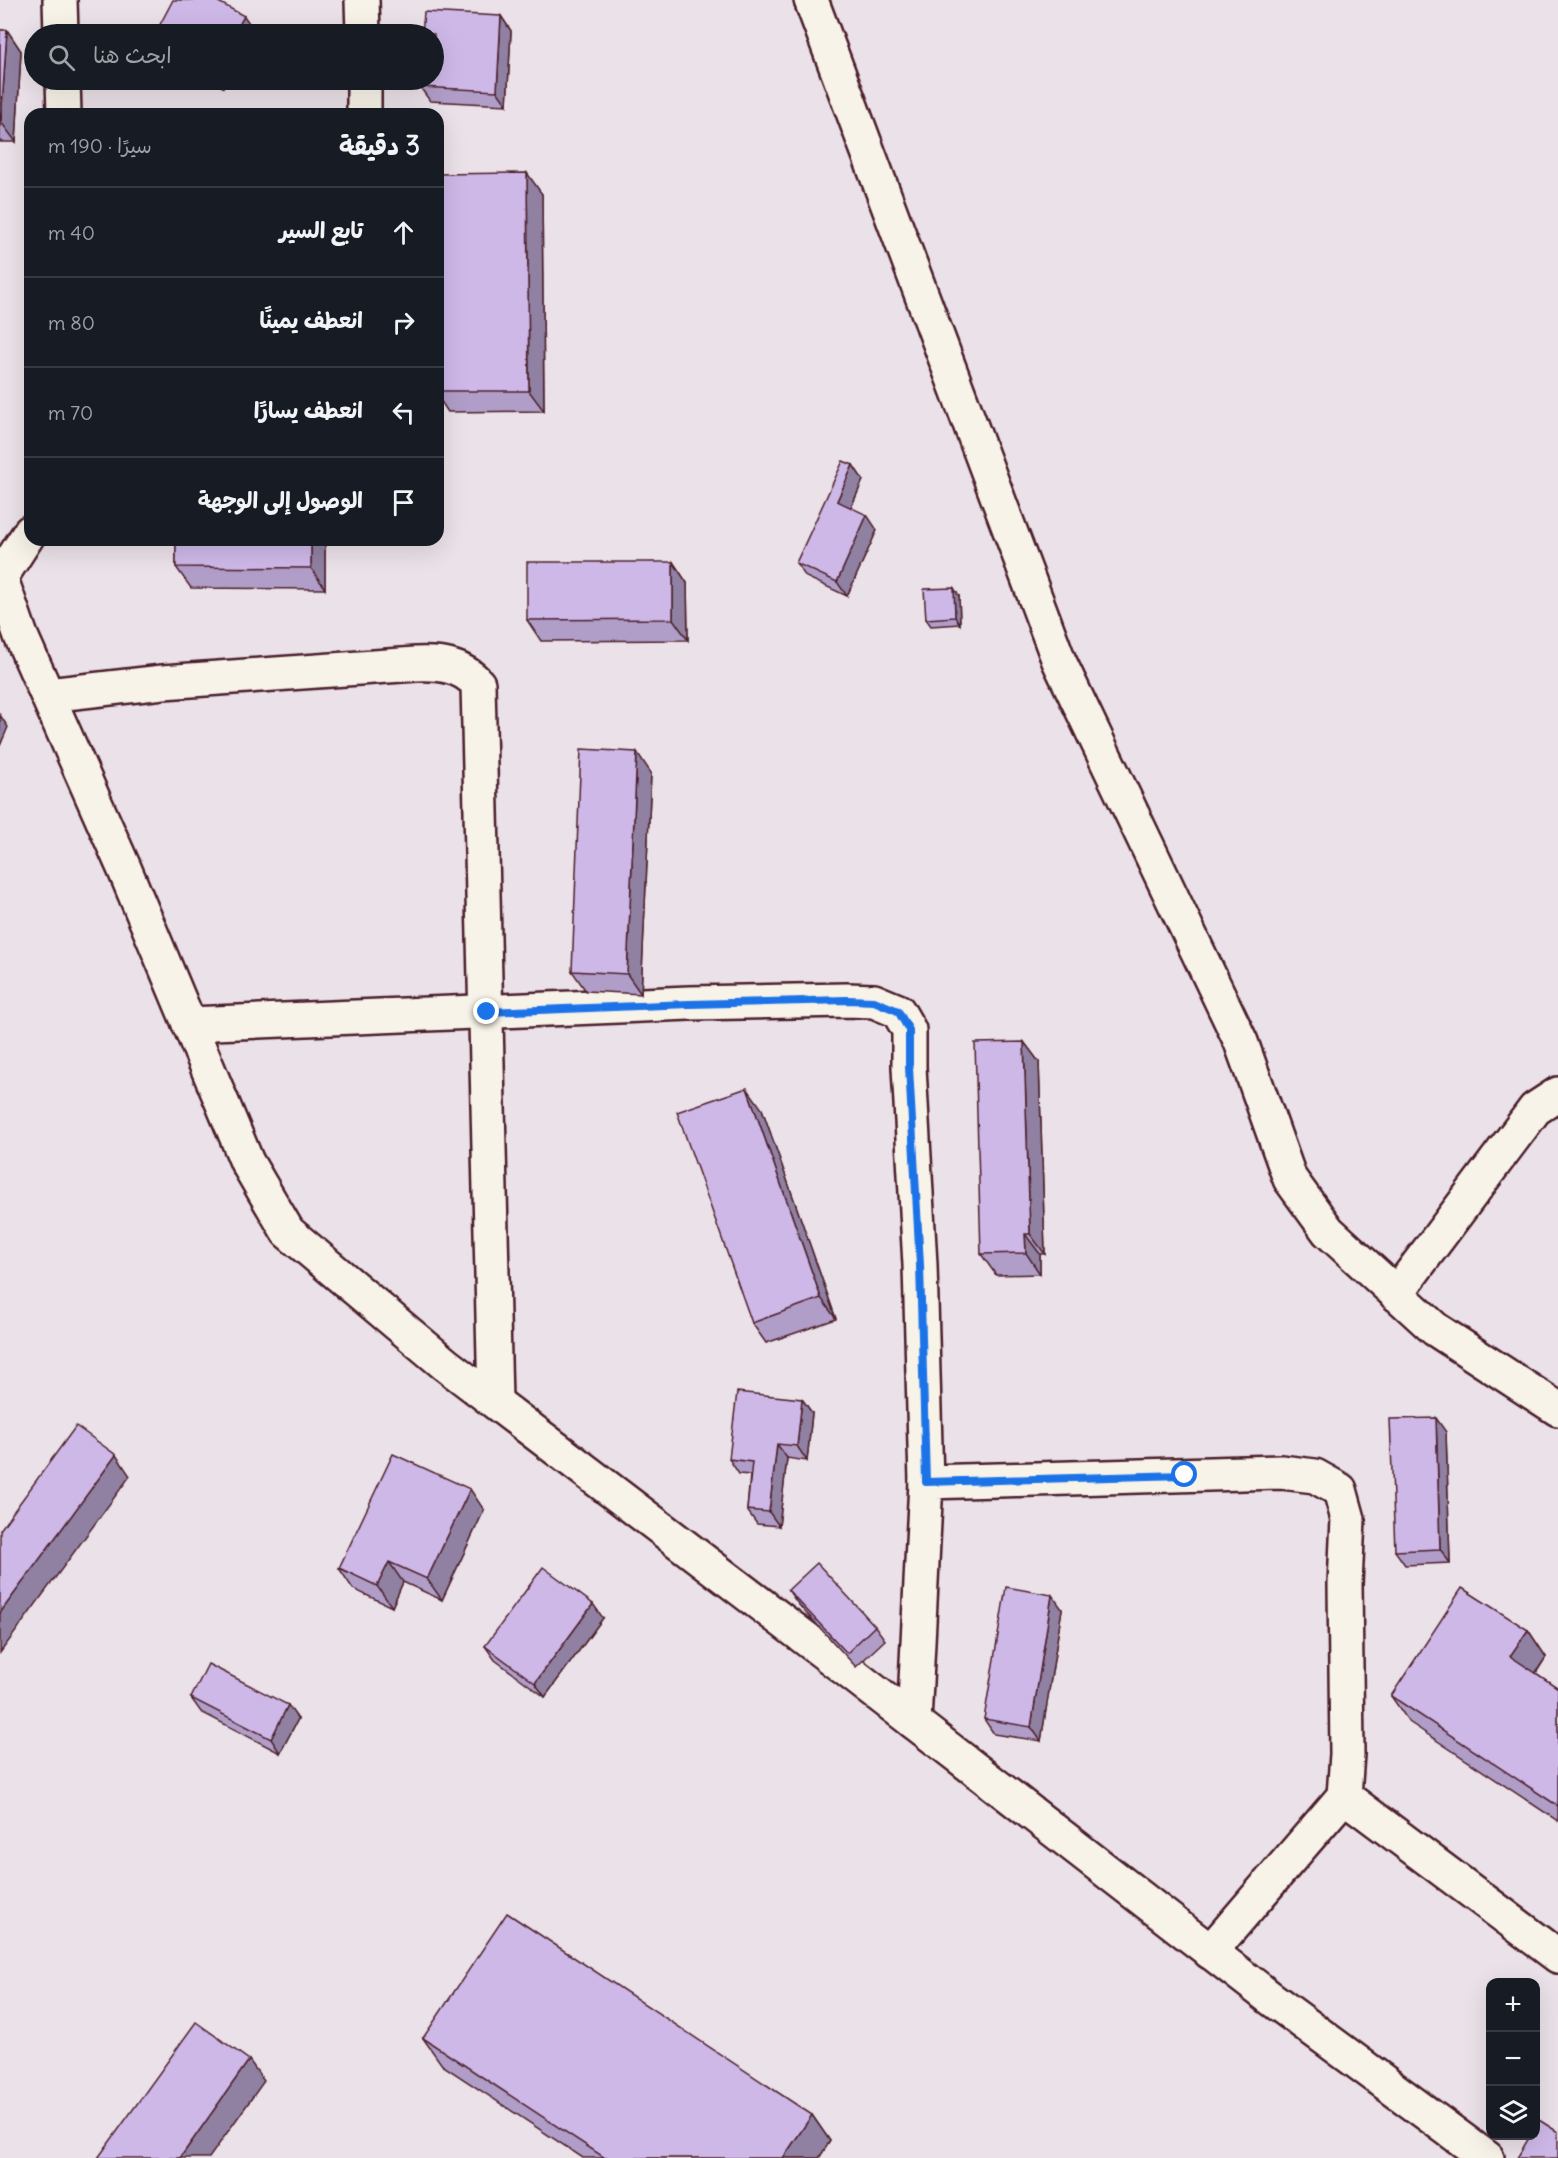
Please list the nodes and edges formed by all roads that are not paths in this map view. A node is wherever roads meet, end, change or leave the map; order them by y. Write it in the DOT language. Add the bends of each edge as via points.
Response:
graph roads {
  1 [pos="60,0"];
  2 [pos="362,0"];
  3 [pos="811,0"];
  4 [pos="61,24"];
  5 [pos="363,24"];
  6 [pos="63,90"];
  7 [pos="364,90"];
  8 [pos="64,108"];
  9 [pos="364,108"];
  10 [pos="24,541"];
  11 [pos="0,577"];
  12 [pos="48,695"];
  13 [pos="487,1012"];
  14 [pos="189,1024"];
  15 [pos="1558,1094"];
  16 [pos="1396,1294"];
  17 [pos="495,1401"];
  18 [pos="1558,1409"];
  19 [pos="926,1482"];
  20 [pos="914,1722"];
  21 [pos="1344,1796"];
  22 [pos="1210,1952"];
  23 [pos="1558,1956"];
  24 [pos="1487,2158"];
  1 -- 4 [label="street"];
  2 -- 5 [label="street"];
  3 -- 16 [label="street" via="1059,661 1241,1042 1290,1179 1328,1231"];
  6 -- 8 [label="street"];
  7 -- 9 [label="street"];
  10 -- 11 [label="street"];
  11 -- 12 [label="street"];
  12 -- 13 [label="street" via="163,682 416,664 441,663 471,676 478,684"];
  12 -- 14 [label="street"];
  13 -- 14 [label="street"];
  13 -- 17 [label="street"];
  13 -- 19 [label="street" via="847,1000 874,1001 898,1011 909,1030"];
  14 -- 17 [label="street" via="247,1162 288,1232 436,1357"];
  15 -- 16 [label="street" via="1535,1109"];
  16 -- 18 [label="street" via="1435,1329"];
  17 -- 20 [label="street"];
  19 -- 20 [label="street"];
  19 -- 21 [label="street" via="1281,1472 1314,1476 1340,1490 1348,1519"];
  20 -- 22 [label="street"];
  21 -- 22 [label="street"];
  21 -- 23 [label="street"];
  22 -- 24 [label="street"];
}
